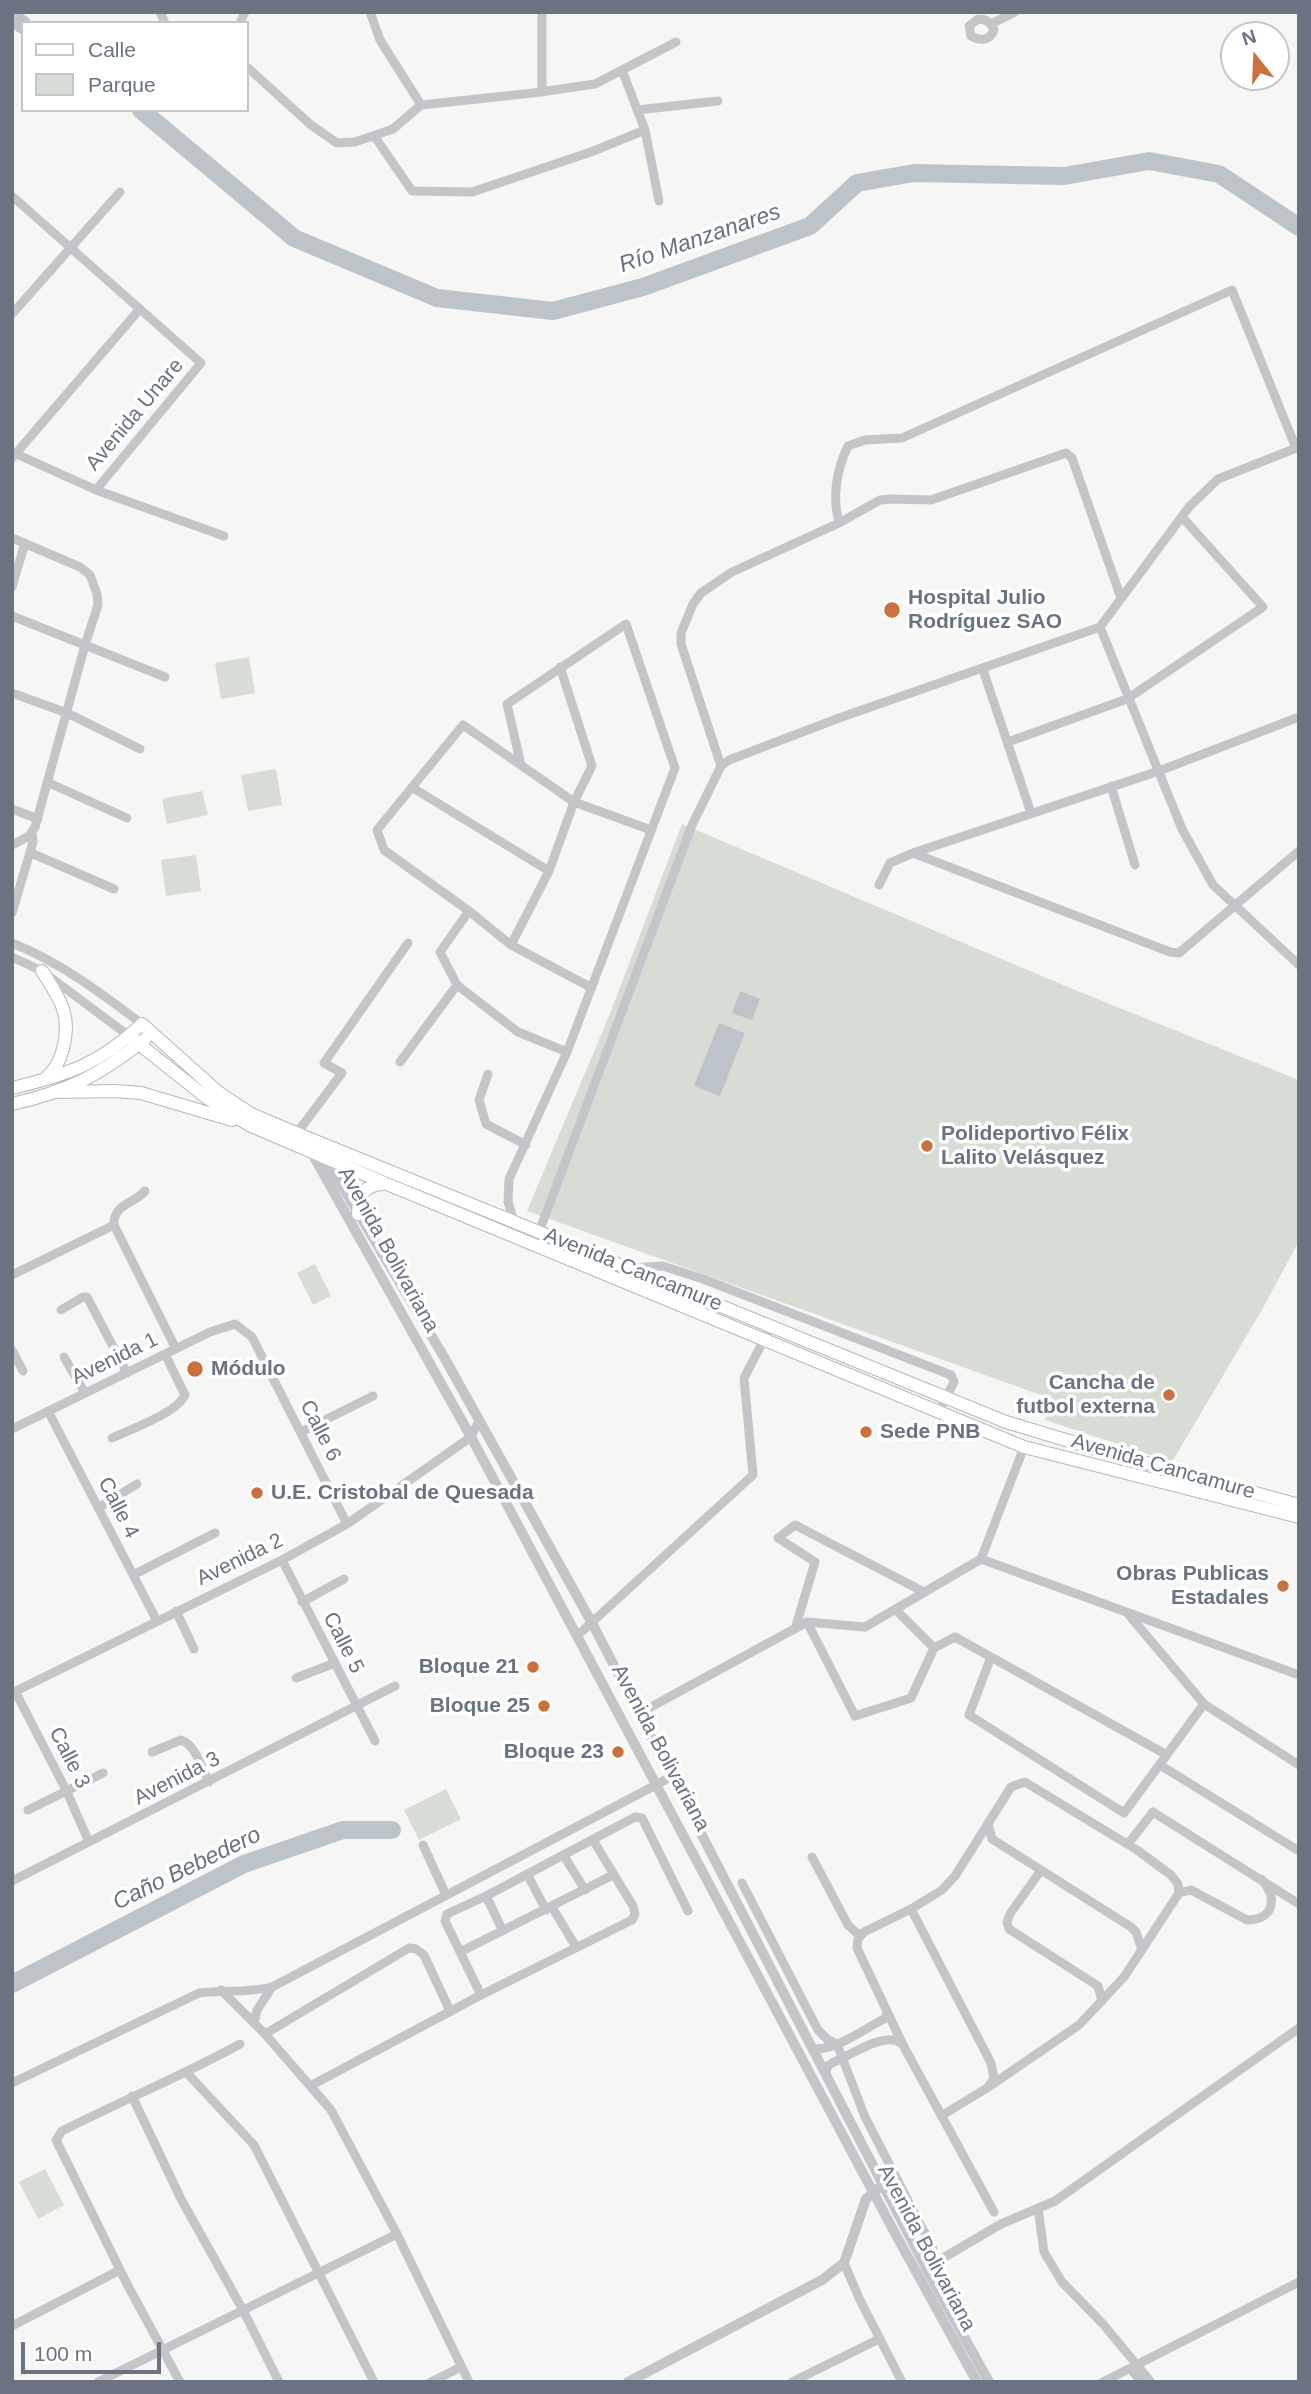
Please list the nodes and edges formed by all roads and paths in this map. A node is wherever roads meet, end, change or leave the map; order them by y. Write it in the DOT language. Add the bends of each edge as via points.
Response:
graph roads {
  1 [pos="370,12"];
  2 [pos="542,12"];
  3 [pos="1014,12"];
  4 [pos="991,23"];
  5 [pos="676,42"];
  6 [pos="248,68"];
  7 [pos="622,70"];
  8 [pos="542,92"];
  9 [pos="718,101"];
  10 [pos="421,105"];
  11 [pos="637,110"];
  12 [pos="645,130"];
  13 [pos="374,137"];
  14 [pos="120,192"];
  15 [pos="12,197"];
  16 [pos="659,201"];
  17 [pos="69,248"];
  18 [pos="139,310"];
  19 [pos="12,314"];
  20 [pos="1297,447"];
  21 [pos="13,455"];
  22 [pos="96,490"];
  23 [pos="1181,517"];
  24 [pos="839,523"];
  25 [pos="224,536"];
  26 [pos="12,538"];
  27 [pos="25,542"];
  28 [pos="12,587"];
  29 [pos="1121,598"];
  30 [pos="12,616"];
  31 [pos="1100,627"];
  32 [pos="85,645"];
  33 [pos="560,667"];
  34 [pos="983,670"];
  35 [pos="165,677"];
  36 [pos="12,693"];
  37 [pos="1128,699"];
  38 [pos="67,713"];
  39 [pos="1299,717"];
  40 [pos="1008,742"];
  41 [pos="139,749"];
  42 [pos="521,765"];
  43 [pos="722,766"];
  44 [pos="1159,771"];
  45 [pos="48,783"];
  46 [pos="1111,786"];
  47 [pos="413,788"];
  48 [pos="575,802"];
  49 [pos="12,809"];
  50 [pos="1031,813"];
  51 [pos="38,818"];
  52 [pos="127,818"];
  53 [pos="651,830"];
  54 [pos="32,832"];
  55 [pos="12,845"];
  56 [pos="1299,851"];
  57 [pos="31,853"];
  58 [pos="913,853"];
  59 [pos="1135,865"];
  60 [pos="549,871"];
  61 [pos="879,885"];
  62 [pos="114,889"];
  63 [pos="1236,906"];
  64 [pos="469,911"];
  65 [pos="12,913"];
  66 [pos="12,943"];
  67 [pos="408,943"];
  68 [pos="511,945"];
  69 [pos="12,957"];
  70 [pos="1299,965"];
  71 [pos="42,971"];
  72 [pos="457,985"];
  73 [pos="592,988"];
  74 [pos="142,1024"];
  75 [pos="152,1034"];
  76 [pos="135,1039"];
  77 [pos="567,1052"];
  78 [pos="400,1062"];
  79 [pos="488,1074"];
  80 [pos="43,1081"];
  81 [pos="12,1088"];
  82 [pos="54,1092"];
  83 [pos="12,1104"];
  84 [pos="249,1125"];
  85 [pos="300,1134"];
  86 [pos="526,1144"];
  87 [pos="313,1147"];
  88 [pos="326,1159"];
  89 [pos="387,1184"];
  90 [pos="145,1191"];
  91 [pos="358,1214"];
  92 [pos="514,1221"];
  93 [pos="114,1225"];
  94 [pos="539,1232"];
  95 [pos="597,1255"];
  96 [pos="591,1268"];
  97 [pos="628,1268"];
  98 [pos="12,1275"];
  99 [pos="61,1310"];
  100 [pos="234,1324"];
  101 [pos="771,1326"];
  102 [pos="763,1339"];
  103 [pos="176,1349"];
  104 [pos="12,1350"];
  105 [pos="165,1354"];
  106 [pos="64,1357"];
  107 [pos="23,1371"];
  108 [pos="127,1373"];
  109 [pos="85,1392"];
  110 [pos="373,1396"];
  111 [pos="946,1397"];
  112 [pos="939,1411"];
  113 [pos="48,1412"];
  114 [pos="479,1421"];
  115 [pos="12,1429"];
  116 [pos="301,1432"];
  117 [pos="471,1437"];
  118 [pos="112,1438"];
  119 [pos="489,1438"];
  120 [pos="1024,1447"];
  121 [pos="1096,1449"];
  122 [pos="1091,1464"];
  123 [pos="137,1484"];
  124 [pos="1299,1505"];
  125 [pos="98,1508"];
  126 [pos="1299,1517"];
  127 [pos="347,1524"];
  128 [pos="215,1533"];
  129 [pos="981,1559"];
  130 [pos="282,1560"];
  131 [pos="133,1575"];
  132 [pos="344,1579"];
  133 [pos="924,1592"];
  134 [pos="302,1602"];
  135 [pos="895,1609"];
  136 [pos="176,1611"];
  137 [pos="1127,1612"];
  138 [pos="157,1621"];
  139 [pos="807,1622"];
  140 [pos="592,1623"];
  141 [pos="795,1629"];
  142 [pos="578,1634"];
  143 [pos="934,1648"];
  144 [pos="194,1649"];
  145 [pos="991,1657"];
  146 [pos="335,1662"];
  147 [pos="1299,1675"];
  148 [pos="296,1678"];
  149 [pos="396,1686"];
  150 [pos="14,1692"];
  151 [pos="1205,1704"];
  152 [pos="356,1707"];
  153 [pos="638,1714"];
  154 [pos="374,1741"];
  155 [pos="152,1752"];
  156 [pos="1167,1755"];
  157 [pos="1160,1765"];
  158 [pos="1299,1765"];
  159 [pos="103,1773"];
  160 [pos="671,1777"];
  161 [pos="209,1782"];
  162 [pos="657,1784"];
  163 [pos="66,1790"];
  164 [pos="27,1810"];
  165 [pos="988,1824"];
  166 [pos="992,1839"];
  167 [pos="593,1840"];
  168 [pos="978,1841"];
  169 [pos="89,1842"];
  170 [pos="1128,1844"];
  171 [pos="423,1845"];
  172 [pos="1299,1851"];
  173 [pos="564,1856"];
  174 [pos="812,1857"];
  175 [pos="1041,1870"];
  176 [pos="527,1874"];
  177 [pos="613,1875"];
  178 [pos="1261,1879"];
  179 [pos="12,1881"];
  180 [pos="742,1883"];
  181 [pos="585,1890"];
  182 [pos="1179,1893"];
  183 [pos="446,1895"];
  184 [pos="486,1896"];
  185 [pos="1299,1904"];
  186 [pos="549,1908"];
  187 [pos="911,1909"];
  188 [pos="688,1911"];
  189 [pos="1156,1929"];
  190 [pos="503,1931"];
  191 [pos="1136,1932"];
  192 [pos="860,1936"];
  193 [pos="576,1947"];
  194 [pos="1142,1950"];
  195 [pos="460,1952"];
  196 [pos="272,1987"];
  197 [pos="221,1990"];
  198 [pos="481,1995"];
  199 [pos="1102,2001"];
  200 [pos="450,2011"];
  201 [pos="887,2014"];
  202 [pos="254,2023"];
  203 [pos="1299,2028"];
  204 [pos="265,2034"];
  205 [pos="837,2044"];
  206 [pos="240,2045"];
  207 [pos="903,2045"];
  208 [pos="812,2048"];
  209 [pos="841,2059"];
  210 [pos="187,2073"];
  211 [pos="826,2074"];
  212 [pos="12,2083"];
  213 [pos="312,2085"];
  214 [pos="988,2088"];
  215 [pos="132,2096"];
  216 [pos="941,2116"];
  217 [pos="884,2185"];
  218 [pos="873,2191"];
  219 [pos="1038,2208"];
  220 [pos="994,2212"];
  221 [pos="397,2234"];
  222 [pos="933,2249"];
  223 [pos="844,2263"];
  224 [pos="926,2267"];
  225 [pos="120,2270"];
  226 [pos="319,2272"];
  227 [pos="1299,2282"];
  228 [pos="243,2310"];
  229 [pos="12,2326"];
  230 [pos="879,2339"];
  231 [pos="164,2348"];
  232 [pos="1137,2365"];
  233 [pos="461,2367"];
  234 [pos="98,2382"];
  235 [pos="180,2382"];
  236 [pos="279,2382"];
  237 [pos="374,2382"];
  238 [pos="431,2382"];
  239 [pos="469,2382"];
  240 [pos="628,2382"];
  241 [pos="792,2382"];
  242 [pos="902,2382"];
  243 [pos="977,2382"];
  244 [pos="989,2382"];
  245 [pos="1103,2382"];
  246 [pos="1151,2382"];
  1 -- 10 [label="street" via="380,40"];
  2 -- 8 [label="street"];
  3 -- 4 [label="street"];
  5 -- 7 [label="street"];
  6 -- 13 [label="street" via="337,143"];
  7 -- 8 [label="street" via="595,84"];
  7 -- 11 [label="street"];
  8 -- 10 [label="street"];
  9 -- 11 [label="street"];
  10 -- 13 [label="street" via="393,129"];
  11 -- 12 [label="street"];
  12 -- 13 [label="street" via="472,192 412,191"];
  12 -- 16 [label="street"];
  14 -- 17 [label="street"];
  15 -- 17 [label="street"];
  17 -- 18 [label="street"];
  17 -- 19 [label="street"];
  18 -- 21 [label="street"];
  18 -- 22 [label="street, Avenida Unare" via="201,363"];
  20 -- 23 [label="street" via="1218,479"];
  20 -- 24 [label="street" via="1232,290 902,438 848,446 835,481"];
  21 -- 22 [label="street"];
  22 -- 25 [label="street"];
  23 -- 29 [label="street"];
  23 -- 37 [label="street" via="1263,607"];
  24 -- 29 [label="street" via="880,500 931,500 1066,453 1072,458"];
  24 -- 43 [label="street" via="732,572 693,604 681,644"];
  26 -- 27 [label="street"];
  27 -- 28 [label="street"];
  27 -- 32 [label="street" via="90,575 98,605"];
  29 -- 31 [label="street"];
  30 -- 32 [label="street"];
  31 -- 34 [label="street"];
  31 -- 37 [label="street"];
  32 -- 35 [label="street"];
  32 -- 38 [label="street"];
  33 -- 42 [label="street" via="507,704"];
  33 -- 48 [label="street" via="592,765"];
  33 -- 53 [label="street" via="626,624 675,768"];
  34 -- 40 [label="street"];
  34 -- 43 [label="street" via="839,718 737,756"];
  36 -- 38 [label="street"];
  37 -- 40 [label="street"];
  37 -- 44 [label="street"];
  38 -- 41 [label="street"];
  38 -- 45 [label="street"];
  39 -- 44 [label="street"];
  40 -- 50 [label="street"];
  42 -- 47 [label="street" via="463,725"];
  42 -- 48 [label="street"];
  43 -- 94 [label="street" via="692,825"];
  44 -- 46 [label="street"];
  44 -- 63 [label="street" via="1194,853 1213,885"];
  45 -- 51 [label="street"];
  45 -- 52 [label="street"];
  46 -- 50 [label="street"];
  46 -- 59 [label="street"];
  47 -- 60 [label="street"];
  47 -- 64 [label="street" via="377,830 384,849"];
  48 -- 53 [label="street"];
  48 -- 60 [label="street"];
  49 -- 51 [label="street"];
  50 -- 58 [label="street"];
  51 -- 54 [label="street"];
  53 -- 73 [label="street"];
  54 -- 55 [label="street"];
  54 -- 57 [label="street"];
  56 -- 63 [label="street"];
  57 -- 62 [label="street"];
  57 -- 65 [label="street"];
  58 -- 61 [label="street" via="890,863"];
  58 -- 63 [label="street" via="1170,952 1179,953"];
  60 -- 68 [label="street"];
  63 -- 70 [label="street"];
  64 -- 68 [label="street"];
  64 -- 72 [label="street" via="440,952"];
  66 -- 74 [label="street, Avenida Cancamure" via="45,956"];
  67 -- 85 [label="street" via="324,1063 341,1073"];
  68 -- 73 [label="street"];
  69 -- 71 [label="street, Avenida Cancamure"];
  71 -- 76 [label="street, Avenida Cancamure"];
  71 -- 80 [label="main road" via="60,999 67,1027 62,1055"];
  72 -- 77 [label="street" via="518,1032"];
  72 -- 78 [label="street"];
  73 -- 77 [label="street"];
  74 -- 75 [label="main road, Avenida Cancamure"];
  74 -- 76 [label="main road"];
  75 -- 76 [label="main road"];
  75 -- 85 [label="main road, Avenida Cancamure" via="218,1092 251,1114"];
  76 -- 80 [label="main road" via="75,1071"];
  76 -- 82 [label="main road" via="84,1082"];
  76 -- 84 [label="main road, Avenida Cancamure" via="207,1098"];
  77 -- 86 [label="street"];
  79 -- 86 [label="street" via="479,1100 486,1124"];
  80 -- 81 [label="main road"];
  82 -- 83 [label="main road"];
  82 -- 84 [label="main road" via="141,1093"];
  84 -- 87 [label="main road, Avenida Cancamure"];
  85 -- 87 [label="main road, Avenida Cancamure"];
  86 -- 92 [label="street" via="509,1179 508,1202"];
  87 -- 88 [label="main road, Avenida Cancamure"];
  87 -- 92 [label="main road, Avenida Cancamure"];
  87 -- 117 [label="street, Avenida Bolivariana"];
  88 -- 89 [label="main road, Avenida Cancamure"];
  88 -- 91 [label="street, Avenida Bolivariana"];
  89 -- 91 [label="main road" via="363,1191"];
  89 -- 96 [label="main road, Avenida Cancamure"];
  90 -- 93 [label="street" via="119,1209"];
  91 -- 114 [label="street, Avenida Bolivariana"];
  92 -- 94 [label="main road, Avenida Cancamure"];
  93 -- 98 [label="street"];
  93 -- 103 [label="street"];
  94 -- 95 [label="main road, Avenida Cancamure"];
  95 -- 96 [label="street"];
  95 -- 97 [label="main road, Avenida Cancamure"];
  96 -- 102 [label="main road, Avenida Cancamure"];
  97 -- 101 [label="main road, Avenida Cancamure"];
  97 -- 111 [label="street" via="663,1266 704,1279 951,1375 954,1382"];
  99 -- 108 [label="street" via="88,1297"];
  100 -- 103 [label="street, Avenida 1"];
  100 -- 116 [label="street, Calle 6" via="252,1337"];
  101 -- 102 [label="street"];
  101 -- 111 [label="main road, Avenida Cancamure"];
  102 -- 112 [label="main road, Avenida Cancamure"];
  102 -- 140 [label="street" via="744,1378 753,1475"];
  103 -- 105 [label="street, Avenida 1"];
  104 -- 107 [label="street"];
  105 -- 108 [label="street, Avenida 1"];
  105 -- 118 [label="street" via="184,1399"];
  106 -- 109 [label="street"];
  108 -- 109 [label="street, Avenida 1"];
  109 -- 113 [label="street, Avenida 1"];
  110 -- 116 [label="street"];
  111 -- 112 [label="street"];
  111 -- 121 [label="main road, Avenida Cancamure" via="1006,1422"];
  112 -- 120 [label="main road, Avenida Cancamure"];
  113 -- 115 [label="street, Avenida 1"];
  113 -- 125 [label="street, Calle 4"];
  114 -- 117 [label="street"];
  114 -- 119 [label="street, Avenida Bolivariana"];
  116 -- 127 [label="street, Calle 6"];
  117 -- 119 [label="street"];
  117 -- 127 [label="street, Avenida 2"];
  117 -- 142 [label="street, Avenida Bolivariana"];
  119 -- 140 [label="street, Avenida Bolivariana"];
  120 -- 122 [label="main road, Avenida Cancamure"];
  120 -- 129 [label="street"];
  121 -- 122 [label="street"];
  121 -- 124 [label="main road, Avenida Cancamure"];
  122 -- 126 [label="main road, Avenida Cancamure"];
  123 -- 125 [label="street"];
  125 -- 131 [label="street, Calle 4"];
  127 -- 130 [label="street, Avenida 2"];
  128 -- 131 [label="street"];
  129 -- 133 [label="street"];
  129 -- 137 [label="street"];
  130 -- 134 [label="street, Calle 5"];
  130 -- 136 [label="street, Avenida 2"];
  131 -- 138 [label="street, Calle 4"];
  132 -- 134 [label="street"];
  133 -- 135 [label="street"];
  133 -- 141 [label="street" via="795,1525 778,1538 815,1562"];
  134 -- 146 [label="street, Calle 5"];
  135 -- 139 [label="street" via="865,1627"];
  135 -- 143 [label="street"];
  136 -- 138 [label="street, Avenida 2"];
  136 -- 144 [label="street"];
  137 -- 147 [label="street"];
  137 -- 151 [label="street"];
  138 -- 150 [label="street, Avenida 2"];
  139 -- 141 [label="street"];
  139 -- 143 [label="street" via="855,1716 911,1698"];
  140 -- 142 [label="street"];
  140 -- 153 [label="street, Avenida Bolivariana"];
  141 -- 153 [label="street"];
  142 -- 162 [label="street, Avenida Bolivariana"];
  143 -- 145 [label="street" via="955,1637"];
  145 -- 156 [label="street"];
  145 -- 157 [label="street" via="969,1715 1124,1813"];
  146 -- 148 [label="street"];
  146 -- 152 [label="street, Calle 5"];
  149 -- 152 [label="street, Avenida 3"];
  150 -- 163 [label="street, Calle 3"];
  151 -- 156 [label="street"];
  151 -- 158 [label="street"];
  152 -- 154 [label="street, Calle 5"];
  152 -- 161 [label="street, Avenida 3"];
  153 -- 160 [label="street, Avenida Bolivariana"];
  155 -- 161 [label="street" via="185,1740"];
  156 -- 157 [label="street"];
  157 -- 172 [label="street"];
  159 -- 163 [label="street"];
  160 -- 162 [label="street"];
  160 -- 208 [label="street, Avenida Bolivariana"];
  161 -- 169 [label="street, Avenida 3"];
  162 -- 183 [label="street"];
  162 -- 218 [label="street, Avenida Bolivariana"];
  163 -- 164 [label="street"];
  163 -- 169 [label="street, Calle 3"];
  165 -- 166 [label="street"];
  165 -- 168 [label="street"];
  165 -- 170 [label="street" via="1011,1787 1026,1782"];
  166 -- 168 [label="street"];
  166 -- 175 [label="street"];
  167 -- 173 [label="street"];
  167 -- 177 [label="street"];
  167 -- 188 [label="street" via="635,1817 642,1818"];
  168 -- 187 [label="street" via="942,1890"];
  169 -- 179 [label="street, Avenida 3"];
  170 -- 178 [label="street" via="1153,1812"];
  170 -- 182 [label="street" via="1171,1875"];
  171 -- 183 [label="street"];
  173 -- 176 [label="street"];
  173 -- 181 [label="street"];
  174 -- 192 [label="street" via="848,1925"];
  175 -- 191 [label="street"];
  175 -- 199 [label="street" via="1010,1914 1009,1929 1098,1986"];
  176 -- 184 [label="street"];
  176 -- 186 [label="street"];
  177 -- 181 [label="street"];
  177 -- 193 [label="street" via="633,1906 632,1920"];
  178 -- 182 [label="street" via="1272,1893 1272,1904 1252,1921 1191,1890"];
  178 -- 185 [label="street"];
  180 -- 205 [label="street" via="818,2030"];
  181 -- 186 [label="street"];
  182 -- 189 [label="street"];
  183 -- 196 [label="street"];
  184 -- 190 [label="street"];
  184 -- 195 [label="street" via="444,1917"];
  186 -- 190 [label="street"];
  186 -- 193 [label="street"];
  187 -- 192 [label="street"];
  187 -- 214 [label="street" via="991,2063 993,2079"];
  189 -- 191 [label="street"];
  189 -- 194 [label="street"];
  190 -- 195 [label="street"];
  191 -- 194 [label="street"];
  192 -- 201 [label="street" via="857,1948"];
  193 -- 198 [label="street"];
  194 -- 199 [label="street"];
  195 -- 198 [label="street"];
  196 -- 197 [label="street"];
  196 -- 202 [label="street"];
  197 -- 202 [label="street"];
  197 -- 212 [label="street" via="170,2005"];
  198 -- 200 [label="street"];
  199 -- 214 [label="street" via="1079,2025"];
  200 -- 204 [label="street" via="424,1955 409,1948"];
  200 -- 213 [label="street"];
  201 -- 205 [label="street"];
  201 -- 207 [label="street"];
  202 -- 204 [label="street"];
  203 -- 219 [label="street" via="1055,2201"];
  204 -- 213 [label="street"];
  205 -- 208 [label="street"];
  205 -- 209 [label="street"];
  206 -- 210 [label="street"];
  207 -- 209 [label="street" via="888,2038"];
  207 -- 216 [label="street"];
  208 -- 211 [label="street, Avenida Bolivariana"];
  209 -- 211 [label="street" via="827,2067"];
  209 -- 222 [label="street" via="865,2117"];
  210 -- 215 [label="street"];
  210 -- 226 [label="street" via="254,2145"];
  211 -- 217 [label="street, Avenida Bolivariana"];
  213 -- 221 [label="street" via="331,2110"];
  214 -- 216 [label="street"];
  215 -- 225 [label="street" via="62,2130 56,2140"];
  215 -- 228 [label="street" via="181,2199"];
  216 -- 220 [label="street"];
  217 -- 218 [label="street"];
  217 -- 224 [label="street, Avenida Bolivariana"];
  218 -- 223 [label="street" via="861,2211"];
  218 -- 243 [label="street, Avenida Bolivariana"];
  219 -- 224 [label="street"];
  219 -- 232 [label="street" via="1044,2252 1062,2282"];
  221 -- 226 [label="street"];
  221 -- 233 [label="street"];
  223 -- 230 [label="street"];
  223 -- 240 [label="street" via="802,2292"];
  224 -- 244 [label="street, Avenida Bolivariana"];
  225 -- 229 [label="street"];
  225 -- 231 [label="street"];
  226 -- 228 [label="street"];
  226 -- 237 [label="street"];
  227 -- 232 [label="street"];
  228 -- 231 [label="street"];
  228 -- 236 [label="street"];
  230 -- 241 [label="street"];
  230 -- 242 [label="street"];
  231 -- 234 [label="street"];
  231 -- 235 [label="street"];
  232 -- 245 [label="street"];
  232 -- 246 [label="street"];
  233 -- 238 [label="street"];
  233 -- 239 [label="street"];
}
